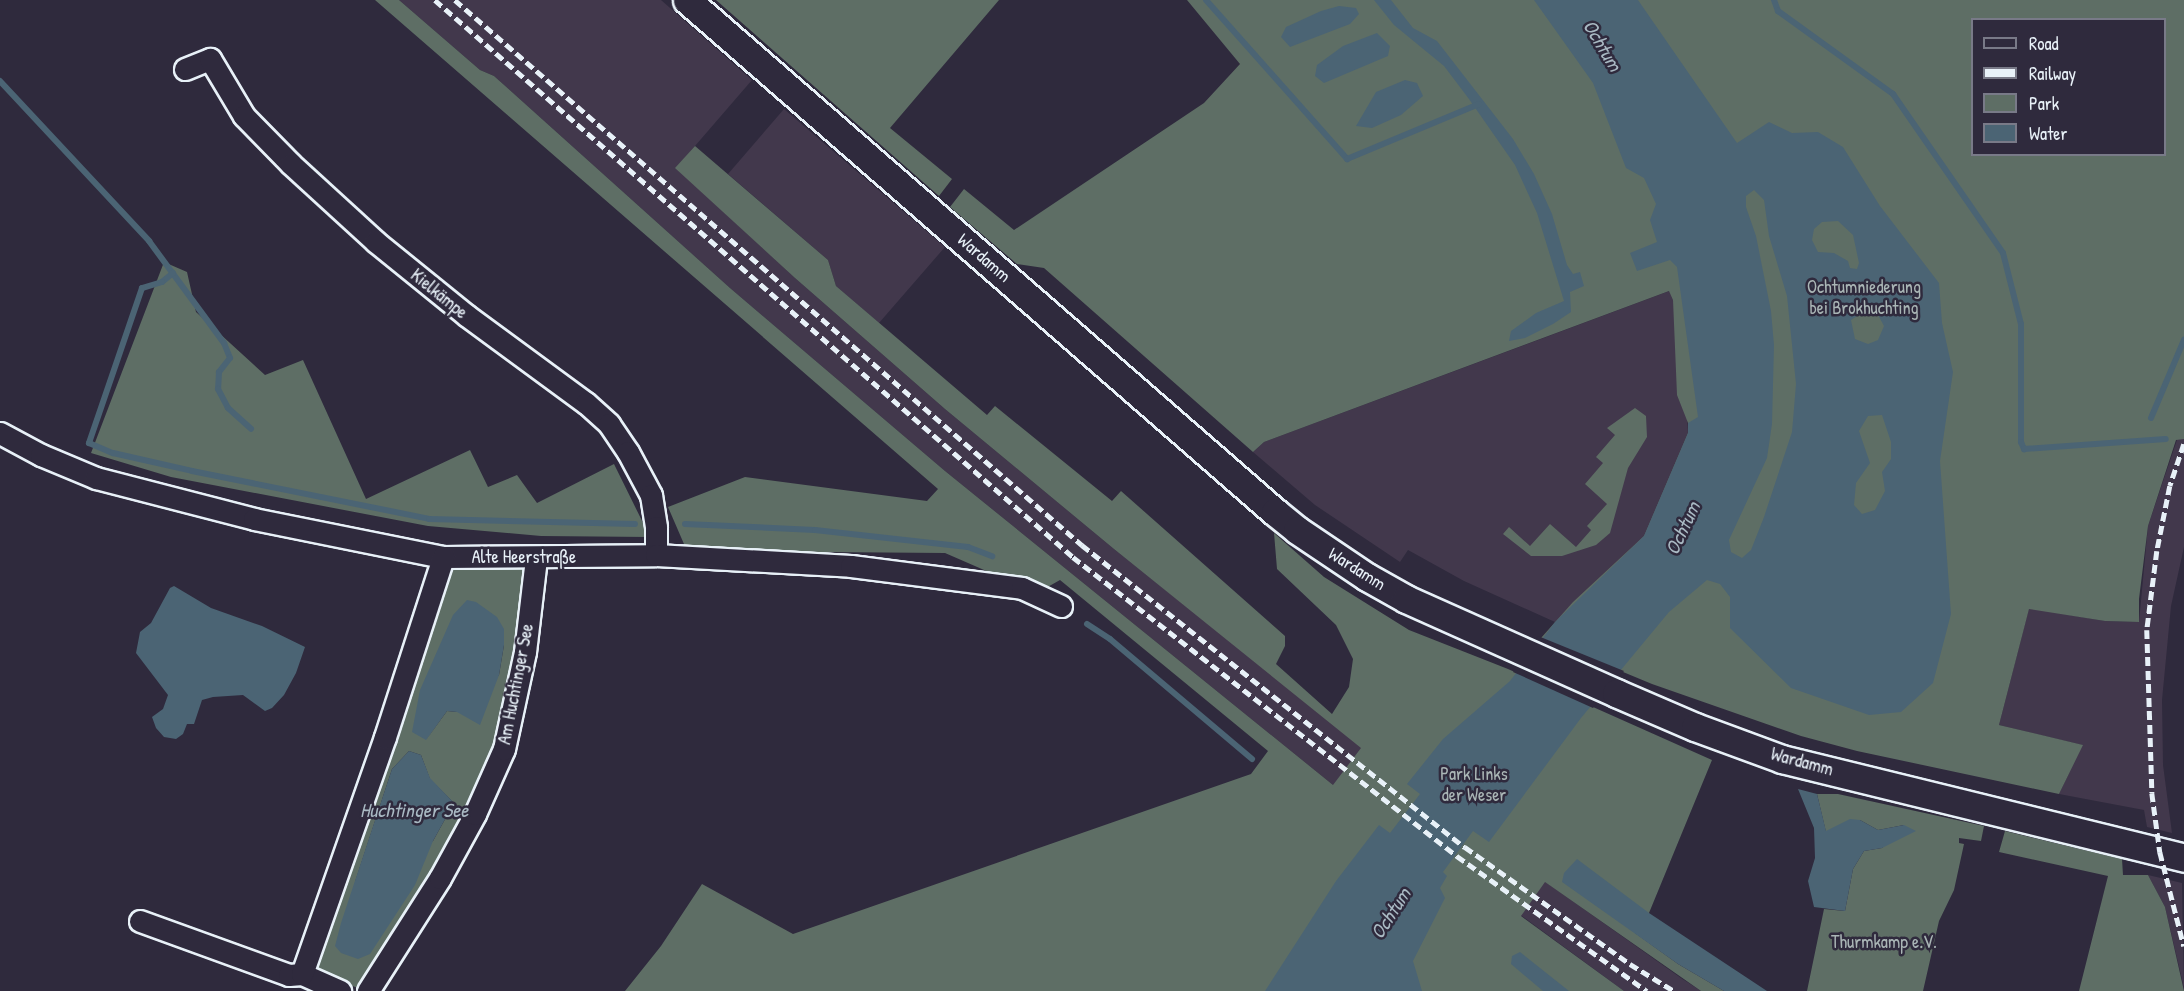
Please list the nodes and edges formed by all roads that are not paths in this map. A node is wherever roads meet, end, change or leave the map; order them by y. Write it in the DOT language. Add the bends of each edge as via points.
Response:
graph roads {
  1 [pos="687,0"];
  2 [pos="185,69"];
  3 [pos="0,433"];
  4 [pos="656,555"];
  5 [pos="443,557"];
  6 [pos="536,558"];
  7 [pos="1061,606"];
  8 [pos="2184,858"];
  9 [pos="140,921"];
  10 [pos="302,974"];
  11 [pos="340,991"];
  12 [pos="368,991"];
  1 -- 8 [label="street, Wardamm" via="1297,530 1406,599 1695,727 1782,759"];
  2 -- 4 [label="street, Kielkämpe" via="210,59 244,116 376,242 609,424 651,495"];
  3 -- 5 [label="street, Alte Heerstraße" via="96,478 254,519"];
  4 -- 6 [label="street, Alte Heerstraße"];
  4 -- 7 [label="street, Alte Heerstraße" via="851,566 1022,588"];
  5 -- 6 [label="street, Alte Heerstraße"];
  5 -- 10 [label="street"];
  6 -- 12 [label="street, Am Huchtinger See" via="525,652 504,748 475,814 440,878"];
  9 -- 10 [label="street" via="289,975"];
  10 -- 11 [label="street"];
}
